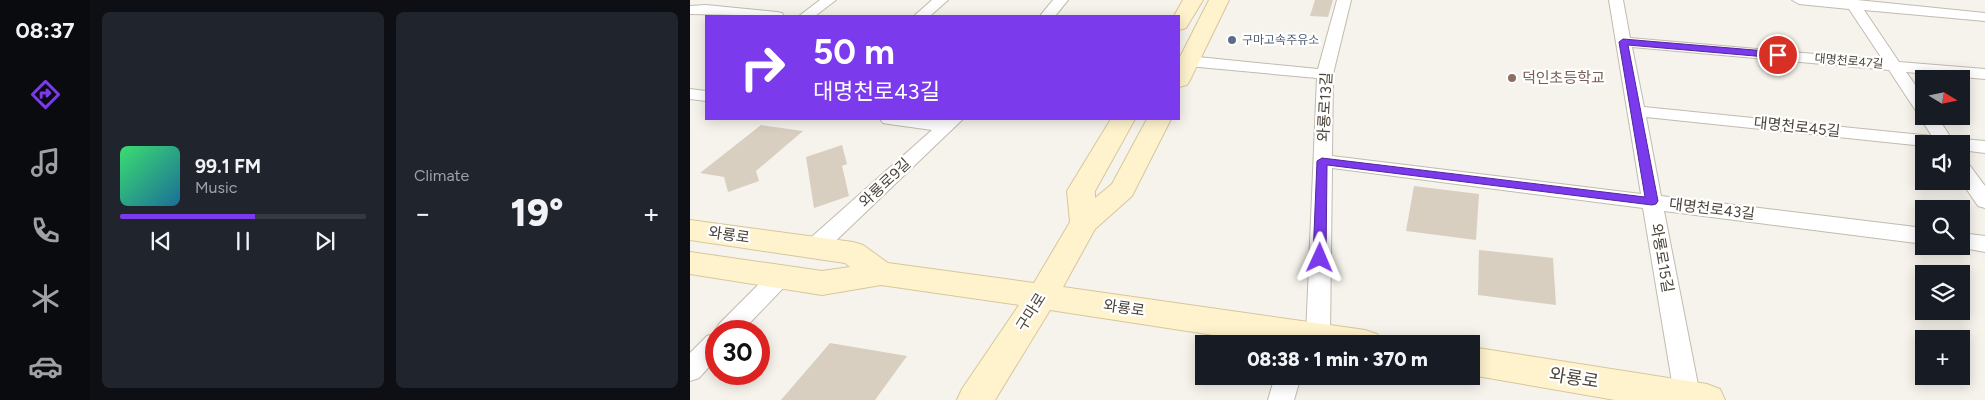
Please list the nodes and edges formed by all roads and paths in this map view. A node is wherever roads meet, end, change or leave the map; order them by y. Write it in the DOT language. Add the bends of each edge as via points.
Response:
graph roads {
  1 [pos="719,0"];
  2 [pos="829,0"];
  3 [pos="941,0"];
  4 [pos="1061,0"];
  5 [pos="1193,0"];
  6 [pos="1220,0"];
  7 [pos="1344,0"];
  8 [pos="1616,0"];
  9 [pos="1799,0"];
  10 [pos="1852,2"];
  11 [pos="706,9"];
  12 [pos="690,10"];
  13 [pos="768,15"];
  14 [pos="807,15"];
  15 [pos="921,15"];
  16 [pos="1047,15"];
  17 [pos="1985,17"];
  18 [pos="690,18"];
  19 [pos="1180,22"];
  20 [pos="1623,42"];
  21 [pos="1188,61"];
  22 [pos="1894,65"];
  23 [pos="1325,74"];
  24 [pos="1985,74"];
  25 [pos="1180,78"];
  26 [pos="690,94"];
  27 [pos="705,96"];
  28 [pos="1915,96"];
  29 [pos="1636,111"];
  30 [pos="910,120"];
  31 [pos="1122,120"];
  32 [pos="1158,120"];
  33 [pos="951,122"];
  34 [pos="1936,125"];
  35 [pos="1945,135"];
  36 [pos="1915,139"];
  37 [pos="1970,145"];
  38 [pos="1985,147"];
  39 [pos="1322,161"];
  40 [pos="1970,180"];
  41 [pos="1652,201"];
  42 [pos="1985,201"];
  43 [pos="1084,222"];
  44 [pos="690,230"];
  45 [pos="1915,235"];
  46 [pos="1970,242"];
  47 [pos="1985,244"];
  48 [pos="815,247"];
  49 [pos="690,263"];
  50 [pos="881,274"];
  51 [pos="781,276"];
  52 [pos="1041,298"];
  53 [pos="738,320"];
  54 [pos="1286,335"];
  55 [pos="1305,335"];
  56 [pos="705,354"];
  57 [pos="1480,363"];
  58 [pos="690,370"];
  59 [pos="1285,385"];
  60 [pos="1694,399"];
  61 [pos="975,400"];
  62 [pos="1281,400"];
  1 -- 11 [label="street"];
  2 -- 14 [label="street"];
  3 -- 15 [label="street"];
  4 -- 16 [label="street"];
  5 -- 19 [label="main road"];
  6 -- 21 [label="main road"];
  7 -- 23 [label="street, 와룡로13길"];
  8 -- 20 [label="street, 와룡로15길"];
  9 -- 10 [label="street"];
  10 -- 17 [label="street"];
  10 -- 22 [label="street"];
  11 -- 12 [label="street"];
  11 -- 13 [label="street"];
  11 -- 18 [label="street"];
  20 -- 22 [label="street, 대명천로47길"];
  20 -- 29 [label="street, 와룡로15길"];
  21 -- 23 [label="street"];
  21 -- 25 [label="main road"];
  22 -- 24 [label="street, 대명천로47길"];
  22 -- 28 [label="street"];
  23 -- 39 [label="street, 와룡로13길"];
  26 -- 27 [label="street"];
  29 -- 36 [label="street, 대명천로45길"];
  29 -- 41 [label="street, 와룡로15길"];
  30 -- 33 [label="street"];
  31 -- 43 [label="main road" via="1081,191"];
  32 -- 43 [label="main road, 구마로" via="1122,190"];
  33 -- 48 [label="street, 와룡로9길"];
  34 -- 35 [label="street"];
  37 -- 38 [label="street, 대명천로45길"];
  39 -- 41 [label="street, 대명천로43길"];
  39 -- 55 [label="street, 와룡로13길"];
  40 -- 42 [label="street"];
  41 -- 45 [label="street, 대명천로43길"];
  41 -- 60 [label="street, 와룡로15길"];
  43 -- 52 [label="main road, 구마로"];
  44 -- 48 [label="main road, 와룡로"];
  46 -- 47 [label="street"];
  48 -- 50 [label="main road, 와룡로" via="852,253"];
  49 -- 51 [label="main road, 와룡로"];
  50 -- 51 [label="main road, 와룡로" via="822,284"];
  50 -- 52 [label="main road, 와룡로"];
  51 -- 53 [label="street"];
  52 -- 54 [label="main road, 와룡로"];
  52 -- 61 [label="main road, 구마로"];
  56 -- 58 [label="street"];
  57 -- 60 [label="main road, 와룡로"];
  59 -- 62 [label="street"];
}
